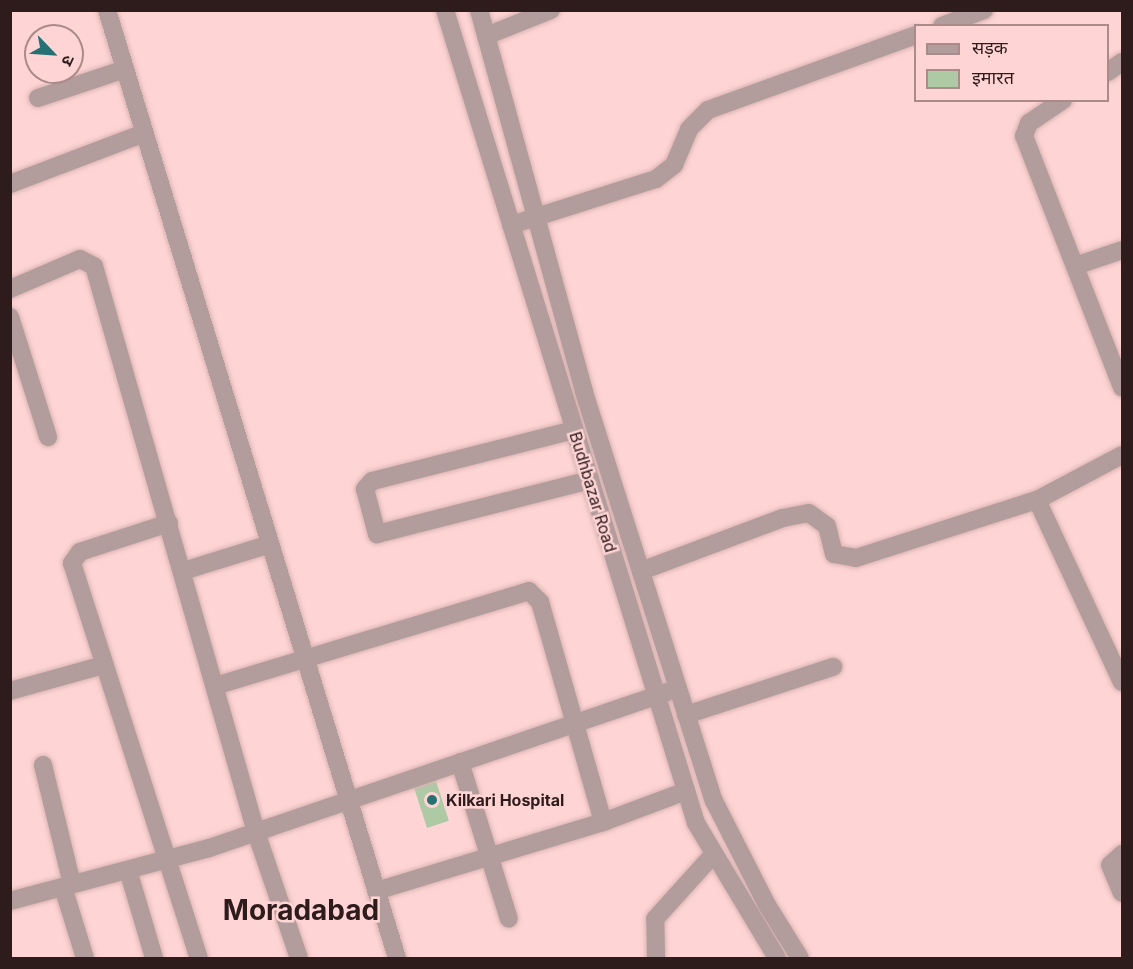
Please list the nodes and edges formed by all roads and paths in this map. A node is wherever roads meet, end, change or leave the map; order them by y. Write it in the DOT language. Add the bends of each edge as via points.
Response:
graph roads {
  1 [pos="107,10"];
  2 [pos="445,10"];
  3 [pos="551,10"];
  4 [pos="984,10"];
  5 [pos="482,22"];
  6 [pos="947,24"];
  7 [pos="451,29"];
  8 [pos="914,35"];
  9 [pos="1122,62"];
  10 [pos="125,69"];
  11 [pos="1109,71"];
  12 [pos="38,98"];
  13 [pos="1060,102"];
  14 [pos="144,133"];
  15 [pos="10,184"];
  16 [pos="538,219"];
  17 [pos="511,225"];
  18 [pos="1122,250"];
  19 [pos="1078,265"];
  20 [pos="10,289"];
  21 [pos="10,317"];
  22 [pos="1122,388"];
  23 [pos="574,430"];
  24 [pos="48,436"];
  25 [pos="1122,455"];
  26 [pos="590,480"];
  27 [pos="1037,500"];
  28 [pos="169,523"];
  29 [pos="270,544"];
  30 [pos="183,572"];
  31 [pos="643,579"];
  32 [pos="624,593"];
  33 [pos="305,660"];
  34 [pos="104,665"];
  35 [pos="833,667"];
  36 [pos="1122,682"];
  37 [pos="215,686"];
  38 [pos="677,688"];
  39 [pos="10,691"];
  40 [pos="656,695"];
  41 [pos="686,716"];
  42 [pos="571,723"];
  43 [pos="460,762"];
  44 [pos="43,765"];
  45 [pos="686,791"];
  46 [pos="347,801"];
  47 [pos="714,801"];
  48 [pos="692,812"];
  49 [pos="603,822"];
  50 [pos="256,832"];
  51 [pos="1122,854"];
  52 [pos="489,855"];
  53 [pos="712,856"];
  54 [pos="165,859"];
  55 [pos="128,870"];
  56 [pos="68,886"];
  57 [pos="376,891"];
  58 [pos="1122,892"];
  59 [pos="10,902"];
  60 [pos="509,919"];
  61 [pos="85,958"];
  62 [pos="154,958"];
  63 [pos="199,958"];
  64 [pos="299,958"];
  65 [pos="397,958"];
  66 [pos="656,958"];
  67 [pos="777,958"];
  68 [pos="800,958"];
  1 -- 10 [label="street"];
  2 -- 7 [label="street, Budhbazar Road"];
  3 -- 5 [label="street"];
  4 -- 6 [label="street"];
  5 -- 7 [label="street"];
  5 -- 16 [label="street, Budhbazar Road"];
  7 -- 17 [label="street, Budhbazar Road"];
  8 -- 16 [label="street" via="708,110 689,129 666,173"];
  9 -- 11 [label="street"];
  10 -- 12 [label="street"];
  10 -- 14 [label="street"];
  13 -- 19 [label="street" via="1029,123 1024,136"];
  14 -- 15 [label="street"];
  14 -- 29 [label="street"];
  16 -- 17 [label="street"];
  16 -- 31 [label="street, Budhbazar Road" via="584,392"];
  17 -- 23 [label="street, Budhbazar Road"];
  18 -- 19 [label="street"];
  19 -- 22 [label="street"];
  20 -- 28 [label="street" via="80,259 91,260"];
  21 -- 24 [label="street"];
  23 -- 26 [label="street, Budhbazar Road"];
  23 -- 26 [label="street" via="372,481 365,489 376,534"];
  25 -- 27 [label="street"];
  26 -- 32 [label="street, Budhbazar Road"];
  27 -- 31 [label="street" via="844,559 834,554 827,526 809,513 783,518"];
  27 -- 36 [label="street"];
  28 -- 30 [label="street"];
  28 -- 34 [label="street" via="74,556"];
  29 -- 30 [label="street"];
  29 -- 33 [label="street"];
  30 -- 37 [label="street"];
  31 -- 32 [label="street"];
  31 -- 38 [label="street, Budhbazar Road"];
  32 -- 40 [label="street, Budhbazar Road"];
  33 -- 37 [label="street"];
  33 -- 42 [label="street" via="529,591 540,602"];
  33 -- 46 [label="street"];
  34 -- 39 [label="street"];
  34 -- 54 [label="street"];
  35 -- 41 [label="street"];
  37 -- 50 [label="street"];
  38 -- 40 [label="street"];
  38 -- 41 [label="street, Budhbazar Road"];
  40 -- 42 [label="street"];
  40 -- 45 [label="street, Budhbazar Road"];
  41 -- 47 [label="street, Budhbazar Road"];
  42 -- 43 [label="street"];
  42 -- 49 [label="street"];
  43 -- 46 [label="street"];
  43 -- 52 [label="street"];
  44 -- 56 [label="street"];
  45 -- 48 [label="street, Budhbazar Road"];
  45 -- 49 [label="street"];
  46 -- 50 [label="street"];
  46 -- 57 [label="street"];
  47 -- 48 [label="street"];
  47 -- 68 [label="street, Budhbazar Road" via="767,906"];
  48 -- 53 [label="street, Budhbazar Road"];
  49 -- 52 [label="street"];
  50 -- 54 [label="street"];
  50 -- 64 [label="street"];
  51 -- 58 [label="street" via="1110,865"];
  52 -- 57 [label="street"];
  52 -- 60 [label="street"];
  53 -- 66 [label="street" via="655,919"];
  53 -- 67 [label="street, Budhbazar Road"];
  54 -- 55 [label="street"];
  54 -- 63 [label="street"];
  55 -- 56 [label="street"];
  55 -- 62 [label="street"];
  56 -- 59 [label="street"];
  56 -- 61 [label="street"];
  57 -- 65 [label="street"];
}
